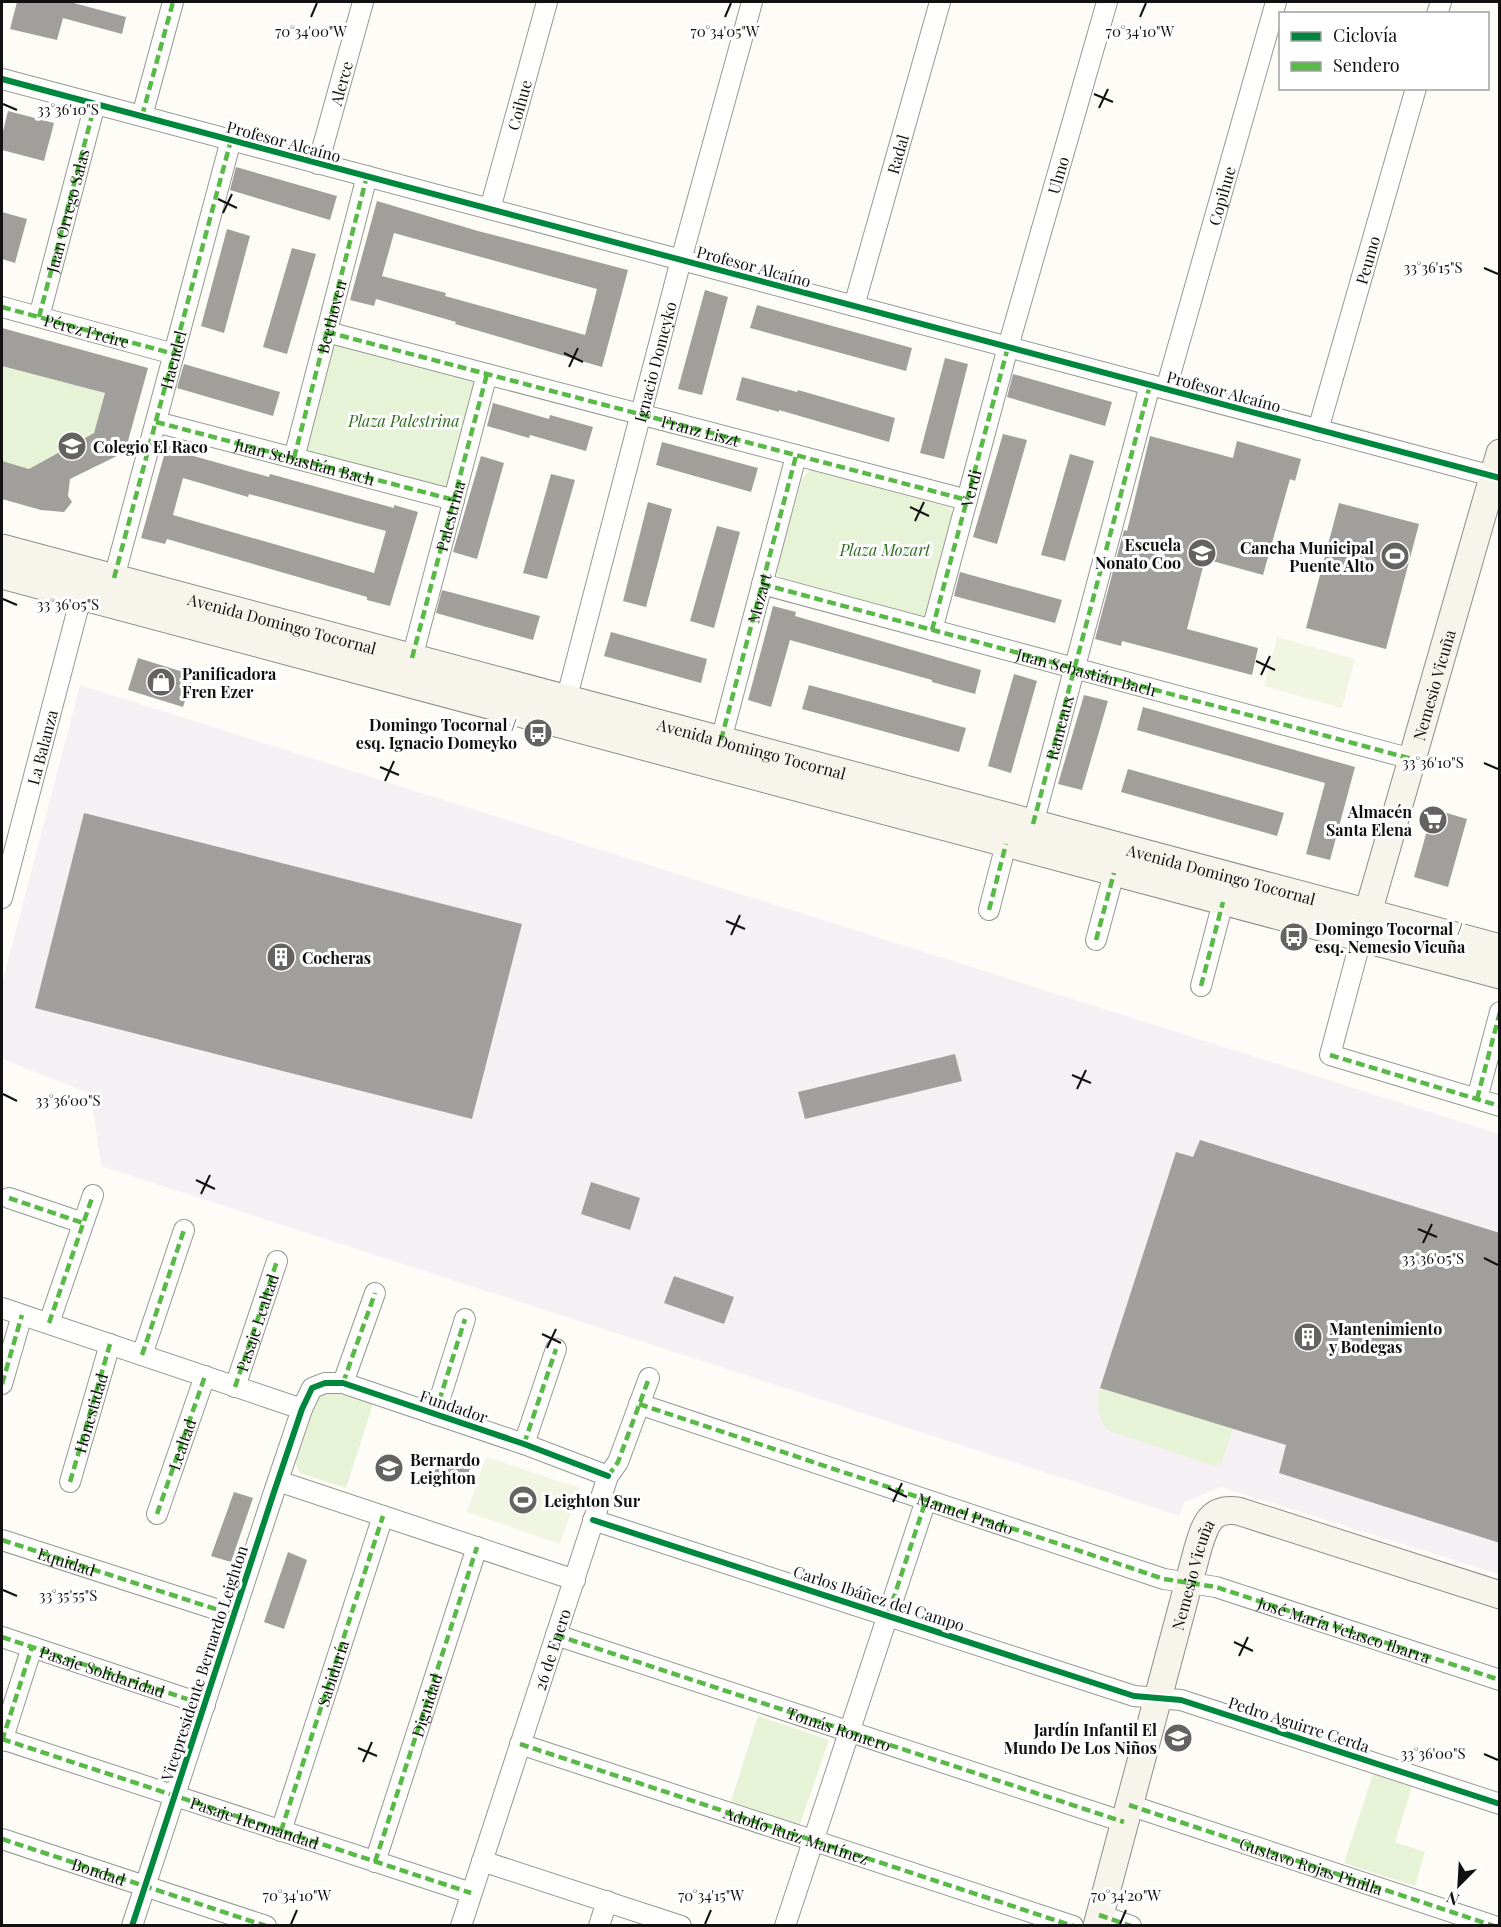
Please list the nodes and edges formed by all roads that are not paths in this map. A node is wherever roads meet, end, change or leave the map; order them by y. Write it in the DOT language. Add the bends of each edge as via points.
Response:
graph roads {
  1 [pos="173,2"];
  2 [pos="363,2"];
  3 [pos="547,2"];
  4 [pos="752,2"];
  5 [pos="940,2"];
  6 [pos="1107,2"];
  7 [pos="1276,2"];
  8 [pos="2,79"];
  9 [pos="1415,90"];
  10 [pos="95,104"];
  11 [pos="142,116"];
  12 [pos="231,140"];
  13 [pos="318,164"];
  14 [pos="367,177"];
  15 [pos="490,209"];
  16 [pos="681,260"];
  17 [pos="854,306"];
  18 [pos="2,307"];
  19 [pos="39,317"];
  20 [pos="327,332"];
  21 [pos="1008,347"];
  22 [pos="174,354"];
  23 [pos="487,374"];
  24 [pos="1158,387"];
  25 [pos="641,415"];
  26 [pos="156,422"];
  27 [pos="1318,430"];
  28 [pos="796,456"];
  29 [pos="294,459"];
  30 [pos="1497,469"];
  31 [pos="454,500"];
  32 [pos="967,500"];
  33 [pos="2,548"];
  34 [pos="2,575"];
  35 [pos="114,578"];
  36 [pos="762,584"];
  37 [pos="81,597"];
  38 [pos="932,630"];
  39 [pos="412,658"];
  40 [pos="1074,668"];
  41 [pos="567,699"];
  42 [pos="560,725"];
  43 [pos="721,740"];
  44 [pos="1412,759"];
  45 [pos="1033,824"];
  46 [pos="1006,844"];
  47 [pos="1114,873"];
  48 [pos="2,898"];
  49 [pos="1223,902"];
  50 [pos="989,910"];
  51 [pos="1368,913"];
  52 [pos="1360,939"];
  53 [pos="1096,940"];
  54 [pos="1500,948"];
  55 [pos="1500,975"];
  56 [pos="1201,986"];
  57 [pos="1500,1011"];
  58 [pos="1477,1099"];
  59 [pos="1500,1106"];
  60 [pos="93,1195"];
  61 [pos="9,1197"];
  62 [pos="83,1223"];
  63 [pos="184,1230"];
  64 [pos="277,1261"];
  65 [pos="375,1293"];
  66 [pos="2,1308"];
  67 [pos="22,1315"];
  68 [pos="465,1319"];
  69 [pos="49,1323"];
  70 [pos="110,1344"];
  71 [pos="556,1349"];
  72 [pos="142,1355"];
  73 [pos="205,1376"];
  74 [pos="649,1378"];
  75 [pos="343,1383"];
  76 [pos="2,1384"];
  77 [pos="236,1387"];
  78 [pos="639,1404"];
  79 [pos="302,1409"];
  80 [pos="435,1414"];
  81 [pos="524,1444"];
  82 [pos="608,1476"];
  83 [pos="278,1480"];
  84 [pos="70,1482"];
  85 [pos="926,1500"];
  86 [pos="157,1514"];
  87 [pos="383,1516"];
  88 [pos="593,1520"];
  89 [pos="2,1540"];
  90 [pos="477,1547"];
  91 [pos="575,1580"];
  92 [pos="1189,1583"];
  93 [pos="1500,1596"];
  94 [pos="234,1615"];
  95 [pos="888,1615"];
  96 [pos="556,1635"];
  97 [pos="2,1637"];
  98 [pos="32,1647"];
  99 [pos="1500,1680"];
  100 [pos="1158,1698"];
  101 [pos="205,1705"];
  102 [pos="849,1732"];
  103 [pos="2,1740"];
  104 [pos="520,1744"];
  105 [pos="175,1796"];
  106 [pos="1500,1804"];
  107 [pos="1127,1814"];
  108 [pos="281,1831"];
  109 [pos="2,1839"];
  110 [pos="813,1840"];
  111 [pos="482,1860"];
  112 [pos="375,1862"];
  113 [pos="145,1886"];
  114 [pos="471,1893"];
  115 [pos="607,1901"];
  116 [pos="1098,1920"];
  117 [pos="132,1926"];
  118 [pos="266,1926"];
  119 [pos="460,1926"];
  120 [pos="599,1926"];
  121 [pos="681,1926"];
  122 [pos="785,1926"];
  123 [pos="1073,1926"];
  124 [pos="1131,1926"];
  125 [pos="1494,1926"];
  1 -- 11 [label="street"];
  2 -- 13 [label="street, Alerce"];
  3 -- 15 [label="street, Coihue"];
  4 -- 16 [label="street, Ignacio Domeyko"];
  5 -- 17 [label="street, Radal"];
  6 -- 21 [label="street, Ulmo"];
  7 -- 24 [label="street, Copihue"];
  8 -- 10 [label="street, Profesor Alcaíno"];
  9 -- 27 [label="street, Peumo"];
  10 -- 11 [label="street, Profesor Alcaíno"];
  10 -- 19 [label="street, Juan Orrego Salas"];
  11 -- 12 [label="street, Profesor Alcaíno"];
  12 -- 13 [label="street, Profesor Alcaíno"];
  12 -- 22 [label="street, Haendel"];
  13 -- 14 [label="street, Profesor Alcaíno"];
  14 -- 15 [label="street, Profesor Alcaíno"];
  14 -- 20 [label="street, Beethoven"];
  15 -- 16 [label="street, Profesor Alcaíno"];
  16 -- 17 [label="street, Profesor Alcaíno"];
  16 -- 25 [label="street, Ignacio Domeyko"];
  17 -- 21 [label="street, Profesor Alcaíno"];
  18 -- 19 [label="street, Pérez Freire"];
  19 -- 22 [label="street, Pérez Freire"];
  20 -- 23 [label="street, Franz Liszt"];
  20 -- 29 [label="street, Beethoven"];
  21 -- 24 [label="street, Profesor Alcaíno"];
  21 -- 32 [label="street, Verdi"];
  22 -- 26 [label="street, Haendel"];
  23 -- 25 [label="street, Franz Liszt"];
  23 -- 31 [label="street, Palestrina"];
  24 -- 27 [label="street, Profesor Alcaíno"];
  24 -- 40 [label="street, Rameaux"];
  25 -- 28 [label="street, Franz Liszt"];
  25 -- 41 [label="street, Ignacio Domeyko"];
  26 -- 29 [label="street, Juan Sebastián Bach"];
  26 -- 35 [label="street, Haendel"];
  27 -- 30 [label="street, Profesor Alcaíno"];
  28 -- 32 [label="street, Franz Liszt"];
  28 -- 36 [label="street, Mozart"];
  29 -- 31 [label="street, Juan Sebastián Bach"];
  30 -- 44 [label="main road, Nemesio Vicuña"];
  31 -- 39 [label="street, Palestrina"];
  32 -- 38 [label="street, Verdi"];
  33 -- 35 [label="main road, Avenida Domingo Tocornal"];
  34 -- 37 [label="main road, Avenida Domingo Tocornal"];
  35 -- 39 [label="main road, Avenida Domingo Tocornal"];
  36 -- 38 [label="street, Juan Sebastián Bach"];
  36 -- 43 [label="street, Mozart"];
  37 -- 42 [label="main road, Avenida Domingo Tocornal"];
  37 -- 48 [label="street, La Balanza"];
  38 -- 40 [label="street, Juan Sebastián Bach"];
  39 -- 41 [label="main road, Avenida Domingo Tocornal"];
  40 -- 44 [label="street, Juan Sebastián Bach"];
  40 -- 45 [label="street, Rameaux"];
  41 -- 42 [label="street, Ignacio Domeyko"];
  41 -- 43 [label="main road, Avenida Domingo Tocornal"];
  42 -- 46 [label="main road, Avenida Domingo Tocornal"];
  43 -- 45 [label="main road, Avenida Domingo Tocornal"];
  44 -- 51 [label="main road, Nemesio Vicuña"];
  45 -- 51 [label="main road, Avenida Domingo Tocornal"];
  46 -- 47 [label="main road, Avenida Domingo Tocornal"];
  46 -- 50 [label="street"];
  47 -- 49 [label="main road, Avenida Domingo Tocornal"];
  47 -- 53 [label="street"];
  49 -- 52 [label="main road, Avenida Domingo Tocornal"];
  49 -- 56 [label="street"];
  51 -- 52 [label="main road, Nemesio Vicuña"];
  51 -- 54 [label="main road, Avenida Domingo Tocornal"];
  52 -- 55 [label="main road, Avenida Domingo Tocornal"];
  52 -- 58 [label="street, Nemesio Vicuña" via="1330,1055"];
  57 -- 58 [label="street"];
  58 -- 59 [label="street"];
  60 -- 62 [label="street"];
  61 -- 62 [label="street"];
  62 -- 69 [label="street"];
  63 -- 72 [label="street"];
  64 -- 77 [label="street, Pasaje Lealtad"];
  65 -- 75 [label="street"];
  66 -- 67 [label="street"];
  67 -- 69 [label="street"];
  67 -- 76 [label="street"];
  68 -- 80 [label="street"];
  69 -- 70 [label="street"];
  70 -- 72 [label="street"];
  70 -- 84 [label="street, Honestidad"];
  71 -- 81 [label="street"];
  72 -- 73 [label="street"];
  73 -- 77 [label="street"];
  73 -- 86 [label="street, Lealtad"];
  74 -- 78 [label="street, 26 de Enero"];
  75 -- 79 [label="street, Fundador" via="312,1388"];
  75 -- 80 [label="street, Fundador"];
  77 -- 79 [label="street"];
  78 -- 82 [label="street, 26 de Enero" via="618,1462"];
  78 -- 85 [label="street, Manuel Prado"];
  79 -- 83 [label="street, Vicepresidente Bernardo Leighton"];
  80 -- 81 [label="street, Fundador"];
  81 -- 82 [label="street, Fundador"];
  82 -- 88 [label="street, 26 de Enero"];
  83 -- 87 [label="street"];
  83 -- 94 [label="street, Vicepresidente Bernardo Leighton"];
  85 -- 92 [label="street, Manuel Prado" via="1164,1579"];
  85 -- 95 [label="street"];
  87 -- 90 [label="street"];
  87 -- 108 [label="street, Sabiduría"];
  88 -- 91 [label="street, 26 de Enero"];
  88 -- 95 [label="street, Carlos Ibáñez del Campo"];
  89 -- 94 [label="street, Equidad"];
  90 -- 91 [label="street"];
  90 -- 112 [label="street, Dignidad"];
  91 -- 96 [label="street, 26 de Enero"];
  92 -- 93 [label="main road, Nemesio Vicuña" via="1209,1520 1229,1510"];
  92 -- 99 [label="street, José María Velasco Ibarra" via="1216,1587"];
  92 -- 100 [label="main road, Nemesio Vicuña"];
  94 -- 101 [label="street, Vicepresidente Bernardo Leighton"];
  95 -- 100 [label="street, Carlos Ibáñez del Campo" via="1134,1695"];
  95 -- 102 [label="street"];
  96 -- 102 [label="street, Tomás Romero"];
  96 -- 104 [label="street, 26 de Enero"];
  97 -- 98 [label="street, Pasaje Solidaridad"];
  98 -- 101 [label="street, Pasaje Solidaridad"];
  98 -- 103 [label="street"];
  100 -- 106 [label="street, Pedro Aguirre Cerda" via="1191,1703"];
  100 -- 107 [label="main road, Nemesio Vicuña"];
  101 -- 105 [label="street, Vicepresidente Bernardo Leighton"];
  102 -- 107 [label="street, Tomás Romero"];
  102 -- 110 [label="street"];
  103 -- 105 [label="street, Pasaje Hermandad"];
  104 -- 110 [label="street, Adolfo Ruiz Martínez"];
  104 -- 111 [label="street, 26 de Enero"];
  105 -- 108 [label="street, Pasaje Hermandad"];
  105 -- 113 [label="street, Vicepresidente Bernardo Leighton"];
  107 -- 116 [label="main road, Nemesio Vicuña"];
  107 -- 125 [label="street, Gustavo Rojas Pinilla"];
  108 -- 112 [label="street, Pasaje Hermandad"];
  109 -- 113 [label="street, Bondad"];
  110 -- 122 [label="street"];
  110 -- 123 [label="street, Adolfo Ruiz Martínez"];
  111 -- 114 [label="street, 26 de Enero"];
  111 -- 115 [label="street"];
  112 -- 114 [label="street, Pasaje Hermandad"];
  113 -- 117 [label="street, Vicepresidente Bernardo Leighton"];
  113 -- 118 [label="street, Bondad"];
  114 -- 119 [label="street, 26 de Enero"];
  115 -- 120 [label="street"];
  115 -- 121 [label="street"];
  116 -- 124 [label="street"];
}
